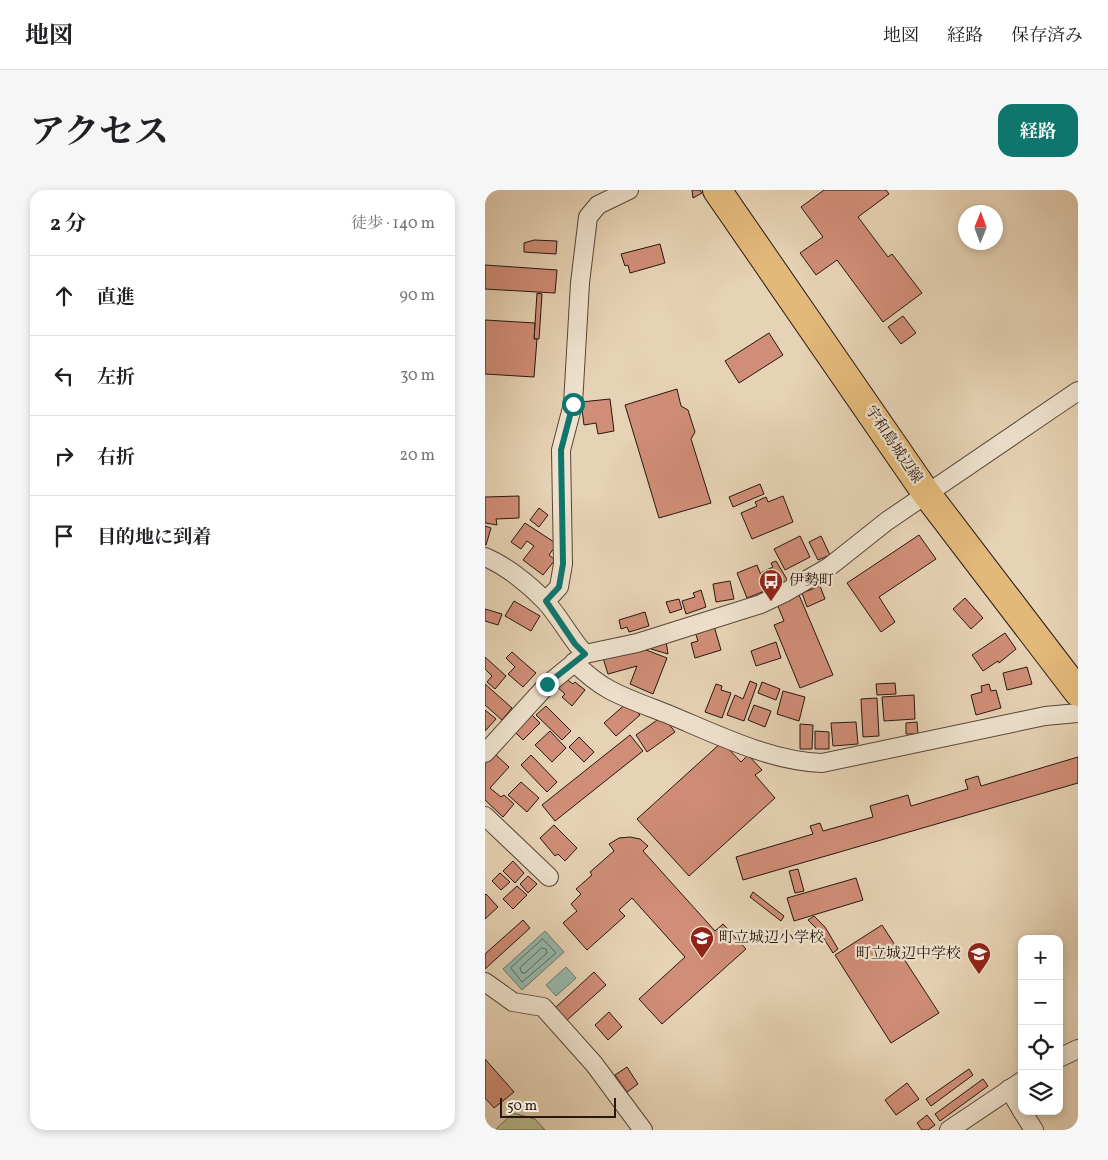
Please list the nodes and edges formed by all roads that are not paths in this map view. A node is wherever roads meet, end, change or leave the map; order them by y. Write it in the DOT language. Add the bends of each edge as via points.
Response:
graph roads {
  1 [pos="629,190"];
  2 [pos="717,190"];
  3 [pos="1078,391"];
  4 [pos="926,493"];
  5 [pos="485,557"];
  6 [pos="546,601"];
  7 [pos="580,658"];
  8 [pos="1078,692"];
  9 [pos="1078,713"];
  10 [pos="485,753"];
  11 [pos="485,816"];
  12 [pos="549,876"];
  13 [pos="485,982"];
  14 [pos="1078,1048"];
  15 [pos="1063,1056"];
  16 [pos="1015,1085"];
  17 [pos="1025,1115"];
  18 [pos="643,1130"];
  19 [pos="949,1130"];
  20 [pos="1034,1130"];
  1 -- 6 [label="street" via="598,205 588,217 580,283 573,404 561,450 563,564 559,587"];
  2 -- 4 [label="main road, 宇和島城辺線"];
  3 -- 4 [label="street"];
  4 -- 7 [label="street" via="829,567 761,604"];
  4 -- 8 [label="main road, 宇和島城辺線"];
  5 -- 6 [label="street" via="522,580"];
  6 -- 7 [label="street" via="575,644"];
  7 -- 9 [label="street" via="586,674 610,690 700,728 801,762 823,763 1045,716"];
  7 -- 10 [label="street" via="547,684"];
  11 -- 12 [label="street"];
  13 -- 18 [label="street" via="513,1002 543,1007 594,1064"];
  14 -- 15 [label="street"];
  16 -- 19 [label="street"];
  17 -- 20 [label="street"];
}
